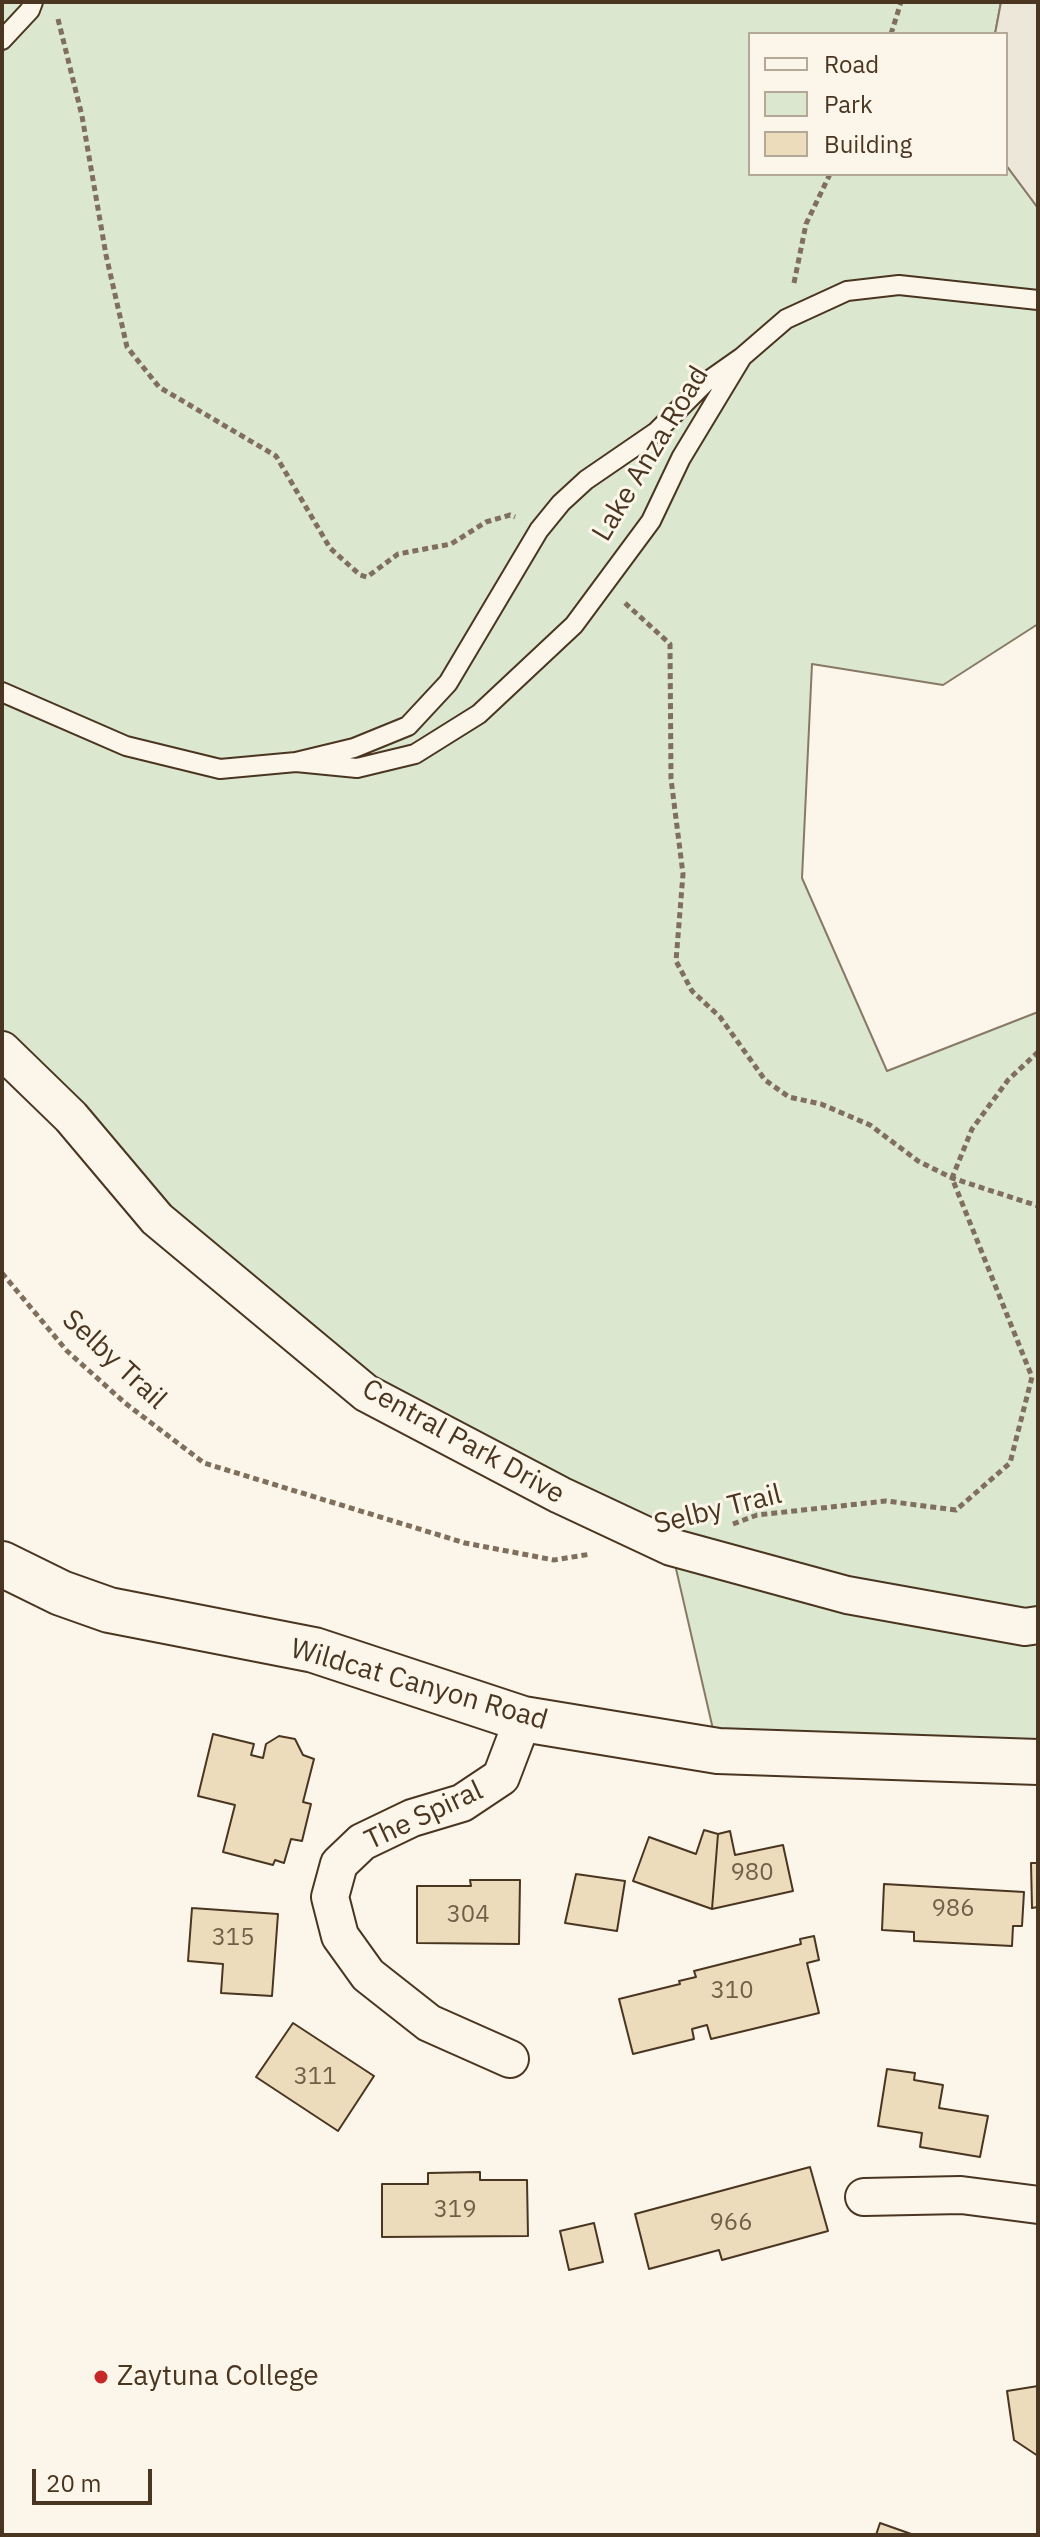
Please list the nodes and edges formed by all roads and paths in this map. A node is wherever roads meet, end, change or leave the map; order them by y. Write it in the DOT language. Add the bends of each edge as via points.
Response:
graph roads {
  1 [pos="33,2"];
  2 [pos="901,2"];
  3 [pos="58,16"];
  4 [pos="892,32"];
  5 [pos="2,40"];
  6 [pos="829,176"];
  7 [pos="1038,300"];
  8 [pos="786,319"];
  9 [pos="742,357"];
  10 [pos="539,530"];
  11 [pos="604,583"];
  12 [pos="2,692"];
  13 [pos="296,762"];
  14 [pos="2,1050"];
  15 [pos="1038,1052"];
  16 [pos="952,1178"];
  17 [pos="1038,1206"];
  18 [pos="2,1273"];
  19 [pos="671,1547"];
  20 [pos="599,1553"];
  21 [pos="2,1564"];
  22 [pos="1038,1625"];
  23 [pos="523,1719"];
  24 [pos="1038,1762"];
  25 [pos="510,2059"];
  26 [pos="864,2197"];
  27 [pos="1038,2205"];
  1 -- 5 [label="lane"];
  2 -- 4 [label="path"];
  3 -- 10 [label="path" via="127,347 159,387 276,456 330,548 360,575 367,577 398,554 451,544 486,522 510,515"];
  6 -- 8 [label="path" via="806,224"];
  7 -- 8 [label="lane, Lake Anza Road" via="899,285 847,291"];
  8 -- 9 [label="lane, Lake Anza Road"];
  9 -- 10 [label="lane, Lake Anza Road" via="705,383 656,432 586,480"];
  9 -- 11 [label="lane, Lake Anza Road" via="681,458 651,521"];
  10 -- 13 [label="lane, Lake Anza Road" via="448,683 408,726 354,748"];
  11 -- 13 [label="lane, Lake Anza Road" via="574,625 479,714 415,754 357,768"];
  11 -- 16 [label="path" via="670,644 671,779 683,874 676,961 692,991 720,1017 765,1080 789,1097 870,1125 918,1161"];
  12 -- 13 [label="lane, Lake Anza Road" via="126,746 220,769"];
  14 -- 19 [label="street, Central Park Drive" via="71,1117 157,1219 366,1393"];
  15 -- 16 [label="path" via="1008,1080 972,1129"];
  16 -- 17 [label="path"];
  16 -- 19 [label="path, Selby Trail" via="1032,1377 1010,1463 956,1510 886,1501 757,1515"];
  18 -- 20 [label="path, Selby Trail" via="67,1351 204,1463 465,1543 554,1560"];
  19 -- 22 [label="street, Central Park Drive" via="847,1595"];
  21 -- 23 [label="street, Wildcat Canyon Road" via="109,1610 314,1650"];
  23 -- 24 [label="street, Wildcat Canyon Road" via="718,1751"];
  23 -- 25 [label="street, The Spiral" via="501,1777 462,1803 412,1818 362,1842 339,1864 330,1897 340,1936 368,1975 429,2023"];
  26 -- 27 [label="street" via="961,2195"];
}
